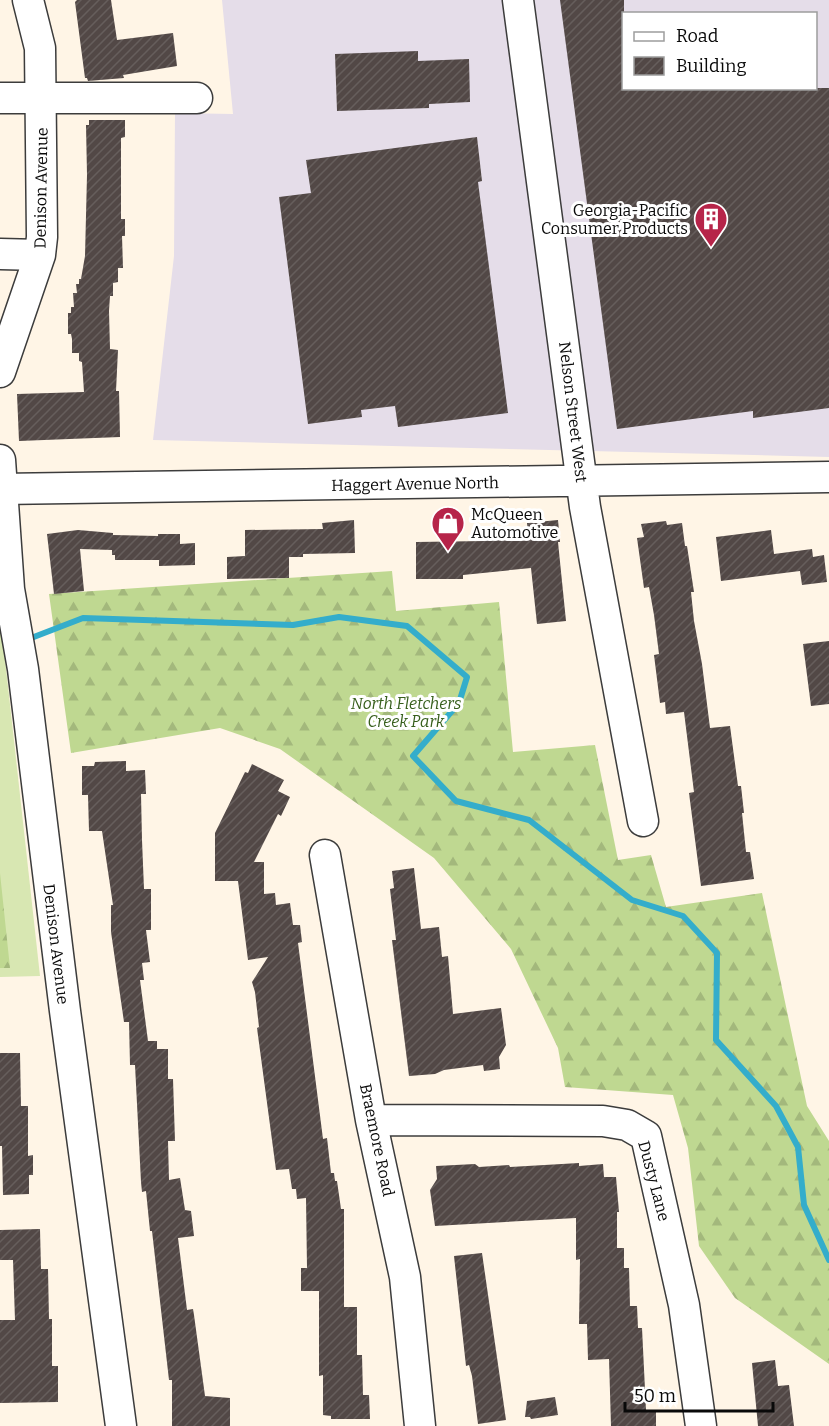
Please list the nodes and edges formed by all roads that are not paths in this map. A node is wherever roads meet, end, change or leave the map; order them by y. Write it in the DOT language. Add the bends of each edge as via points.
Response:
graph roads {
  1 [pos="28,0"];
  2 [pos="518,0"];
  3 [pos="42,97"];
  4 [pos="0,98"];
  5 [pos="196,98"];
  6 [pos="0,254"];
  7 [pos="40,255"];
  8 [pos="0,372"];
  9 [pos="0,460"];
  10 [pos="829,477"];
  11 [pos="582,482"];
  12 [pos="1,489"];
  13 [pos="643,821"];
  14 [pos="325,855"];
  15 [pos="371,1120"];
  16 [pos="121,1426"];
  17 [pos="420,1426"];
  18 [pos="701,1426"];
  1 -- 3 [label="street, Denison Avenue" via="40,48"];
  2 -- 11 [label="street, Nelson Street West"];
  3 -- 4 [label="street"];
  3 -- 5 [label="street"];
  3 -- 7 [label="street, Denison Avenue"];
  6 -- 7 [label="street"];
  7 -- 8 [label="street, Denison Avenue"];
  9 -- 12 [label="street, Denison Avenue"];
  10 -- 11 [label="street, Haggert Avenue North"];
  11 -- 12 [label="street, Haggert Avenue North"];
  11 -- 13 [label="street, Nelson Street West"];
  12 -- 16 [label="street, Denison Avenue" via="13,618 23,669"];
  14 -- 15 [label="street, Braemore Road"];
  15 -- 17 [label="street, Braemore Road" via="405,1277"];
  15 -- 18 [label="street, Dusty Lane" via="603,1121 627,1125 646,1136 684,1305"];
}
